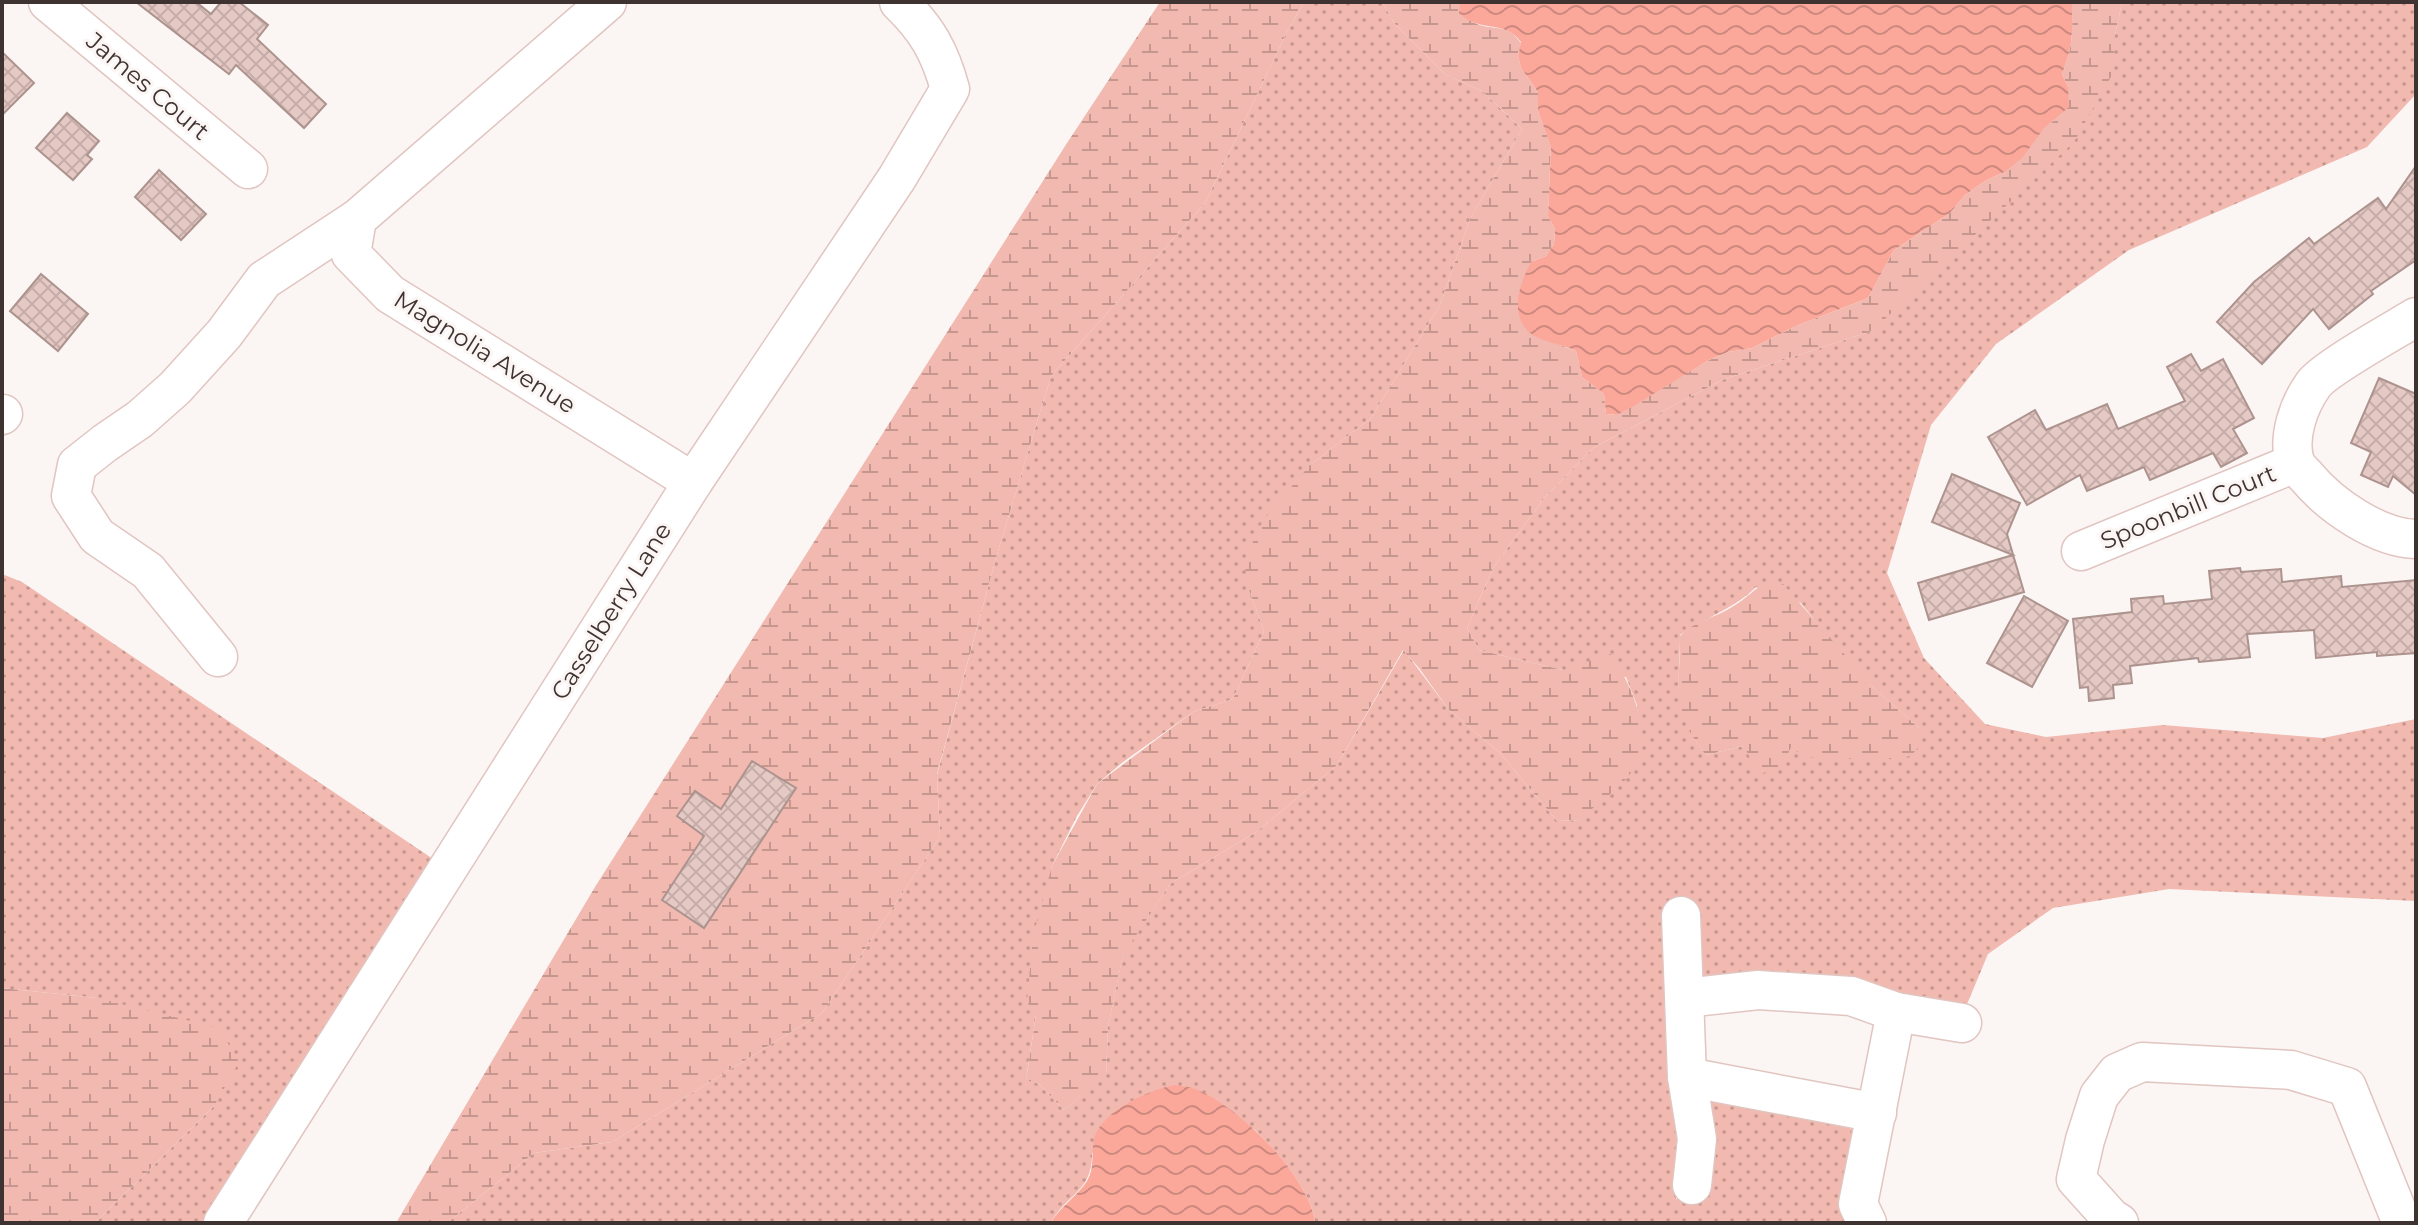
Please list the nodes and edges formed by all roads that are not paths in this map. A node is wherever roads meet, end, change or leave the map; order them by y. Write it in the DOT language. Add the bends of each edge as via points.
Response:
graph roads {
  1 [pos="48,2"];
  2 [pos="607,2"];
  3 [pos="899,2"];
  4 [pos="248,169"];
  5 [pos="357,219"];
  6 [pos="2416,317"];
  7 [pos="2295,463"];
  8 [pos="693,482"];
  9 [pos="2416,539"];
  10 [pos="2081,551"];
  11 [pos="218,657"];
  12 [pos="1681,916"];
  13 [pos="1685,998"];
  14 [pos="1896,1012"];
  15 [pos="1962,1023"];
  16 [pos="1687,1077"];
  17 [pos="1877,1113"];
  18 [pos="1692,1185"];
  19 [pos="223,1223"];
  20 [pos="1867,1223"];
  21 [pos="2119,1223"];
  22 [pos="2402,1223"];
  1 -- 4 [label="street, James Court"];
  2 -- 5 [label="street"];
  3 -- 8 [label="street, Casselberry Lane" via="917,19 941,59 950,89 897,178"];
  5 -- 8 [label="street, Magnolia Avenue" via="351,254 390,294"];
  5 -- 11 [label="street" via="264,280 175,388 77,465 71,496 97,536 148,571"];
  6 -- 7 [label="street" via="2314,382 2299,408"];
  7 -- 9 [label="street" via="2321,495 2358,520"];
  7 -- 10 [label="street, Spoonbill Court"];
  8 -- 19 [label="street, Casselberry Lane"];
  12 -- 13 [label="street"];
  13 -- 14 [label="street" via="1758,990 1851,996"];
  13 -- 16 [label="street"];
  14 -- 15 [label="street"];
  14 -- 17 [label="street"];
  16 -- 17 [label="street"];
  16 -- 18 [label="street" via="1697,1139"];
  17 -- 20 [label="street" via="1858,1204"];
  21 -- 22 [label="street" via="2076,1179 2099,1096 2117,1073 2142,1062 2291,1070 2347,1087"];
}
